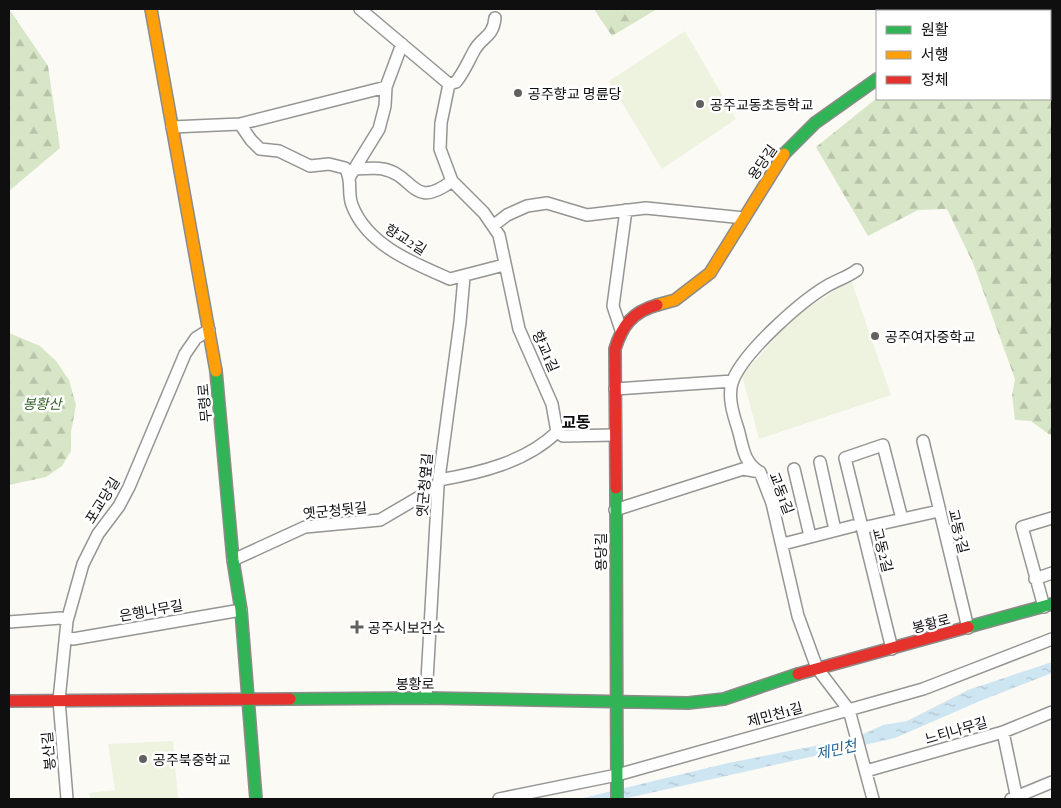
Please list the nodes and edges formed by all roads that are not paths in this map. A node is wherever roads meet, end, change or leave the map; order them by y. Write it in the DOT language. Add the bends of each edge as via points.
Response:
graph roads {
  1 [pos="151,9"];
  2 [pos="360,9"];
  3 [pos="495,18"];
  4 [pos="402,44"];
  5 [pos="876,80"];
  6 [pos="450,84"];
  7 [pos="386,87"];
  8 [pos="240,124"];
  9 [pos="172,127"];
  10 [pos="353,173"];
  11 [pos="452,181"];
  12 [pos="626,210"];
  13 [pos="744,218"];
  14 [pos="494,225"];
  15 [pos="504,266"];
  16 [pos="857,270"];
  17 [pos="464,277"];
  18 [pos="209,330"];
  19 [pos="621,330"];
  20 [pos="733,380"];
  21 [pos="615,389"];
  22 [pos="557,432"];
  23 [pos="615,435"];
  24 [pos="923,441"];
  25 [pos="820,462"];
  26 [pos="794,470"];
  27 [pos="760,472"];
  28 [pos="438,483"];
  29 [pos="615,510"];
  30 [pos="938,511"];
  31 [pos="1052,518"];
  32 [pos="902,519"];
  33 [pos="858,527"];
  34 [pos="835,530"];
  35 [pos="810,536"];
  36 [pos="783,544"];
  37 [pos="233,560"];
  38 [pos="1052,574"];
  39 [pos="1035,579"];
  40 [pos="1048,606"];
  41 [pos="241,610"];
  42 [pos="67,621"];
  43 [pos="9,622"];
  44 [pos="968,628"];
  45 [pos="67,637"];
  46 [pos="1052,639"];
  47 [pos="892,649"];
  48 [pos="817,668"];
  49 [pos="426,698"];
  50 [pos="59,700"];
  51 [pos="247,700"];
  52 [pos="9,701"];
  53 [pos="615,702"];
  54 [pos="849,710"];
  55 [pos="1052,712"];
  56 [pos="1003,732"];
  57 [pos="866,771"];
  58 [pos="617,775"];
  59 [pos="1052,782"];
  60 [pos="67,799"];
  61 [pos="256,799"];
  62 [pos="500,799"];
  63 [pos="617,799"];
  64 [pos="873,799"];
  65 [pos="1015,799"];
  1 -- 9 [label="main road, 무령로"];
  2 -- 4 [label="street"];
  3 -- 6 [label="street" via="494,29 475,49 456,82"];
  4 -- 6 [label="street"];
  4 -- 7 [label="street"];
  5 -- 13 [label="main road, 용당길" via="814,123 783,156"];
  6 -- 11 [label="street, 향교1길" via="440,149"];
  7 -- 8 [label="street"];
  7 -- 10 [label="street" via="379,129"];
  8 -- 9 [label="street"];
  8 -- 10 [label="street" via="260,149 279,151 310,166 329,164"];
  9 -- 18 [label="main road, 무령로"];
  10 -- 11 [label="street" via="383,169 422,193 432,193"];
  10 -- 17 [label="street, 향교2길" via="351,203 359,220 374,238 393,252 450,279"];
  11 -- 14 [label="street, 향교1길"];
  12 -- 13 [label="street" via="646,208"];
  12 -- 14 [label="street" via="587,215 547,203 527,206"];
  12 -- 19 [label="street" via="613,306"];
  13 -- 19 [label="main road, 용당길" via="710,272 694,288 675,300 647,308"];
  14 -- 15 [label="street, 향교1길"];
  15 -- 17 [label="street, 향교2길"];
  15 -- 22 [label="street, 향교1길" via="519,329 552,404"];
  16 -- 20 [label="street" via="828,285 787,315"];
  17 -- 28 [label="street, 옛군청옆길"];
  18 -- 37 [label="main road, 무령로" via="217,375"];
  18 -- 42 [label="street, 포교당길" via="196,338 185,354 129,487 98,534 83,564"];
  19 -- 21 [label="main road, 용당길" via="615,349"];
  20 -- 21 [label="street"];
  20 -- 27 [label="street" via="730,399 748,465"];
  21 -- 23 [label="main road, 용당길"];
  22 -- 23 [label="street" via="564,436"];
  22 -- 28 [label="street, 옛군청뒷길" via="548,441 514,460"];
  23 -- 29 [label="main road, 용당길"];
  24 -- 30 [label="street, 교동3길"];
  25 -- 34 [label="street"];
  26 -- 35 [label="street"];
  27 -- 29 [label="street, 교동1길" via="743,469"];
  27 -- 36 [label="street, 교동1길"];
  28 -- 37 [label="street, 옛군청뒷길" via="380,520 304,527"];
  28 -- 49 [label="street, 옛군청옆길"];
  29 -- 53 [label="main road, 용당길"];
  30 -- 32 [label="street"];
  30 -- 44 [label="street, 교동3길"];
  31 -- 39 [label="street" via="1022,527"];
  32 -- 33 [label="street"];
  32 -- 33 [label="street, 교동2길" via="883,445 845,458"];
  33 -- 34 [label="street"];
  33 -- 47 [label="street, 교동2길"];
  34 -- 35 [label="street"];
  35 -- 36 [label="street"];
  36 -- 48 [label="street, 교동1길" via="798,616"];
  37 -- 41 [label="main road, 무령로"];
  38 -- 39 [label="street"];
  39 -- 40 [label="street"];
  40 -- 44 [label="main road, 봉황로"];
  41 -- 45 [label="street, 은행나무길" via="73,639"];
  41 -- 51 [label="main road, 무령로"];
  42 -- 43 [label="street" via="61,618"];
  42 -- 45 [label="street, 포교당길"];
  44 -- 47 [label="main road, 봉황로"];
  45 -- 50 [label="street, 포교당길"];
  46 -- 54 [label="street, 제민천1길" via="923,689"];
  47 -- 48 [label="main road, 봉황로"];
  48 -- 53 [label="main road, 봉황로" via="724,699 688,703"];
  48 -- 54 [label="street"];
  49 -- 51 [label="main road, 봉황로"];
  49 -- 53 [label="main road, 봉황로"];
  50 -- 51 [label="main road, 봉황로"];
  50 -- 52 [label="main road, 봉황로"];
  50 -- 60 [label="street, 봉산길"];
  51 -- 61 [label="main road, 무령로"];
  53 -- 58 [label="main road, 용당길"];
  54 -- 57 [label="street"];
  54 -- 58 [label="street, 제민천1길"];
  55 -- 56 [label="street, 느티나무길"];
  56 -- 57 [label="street, 느티나무길"];
  56 -- 65 [label="street"];
  57 -- 64 [label="street"];
  58 -- 62 [label="street, 제민천1길"];
  58 -- 63 [label="main road, 용당길"];
  59 -- 65 [label="street"];
}
